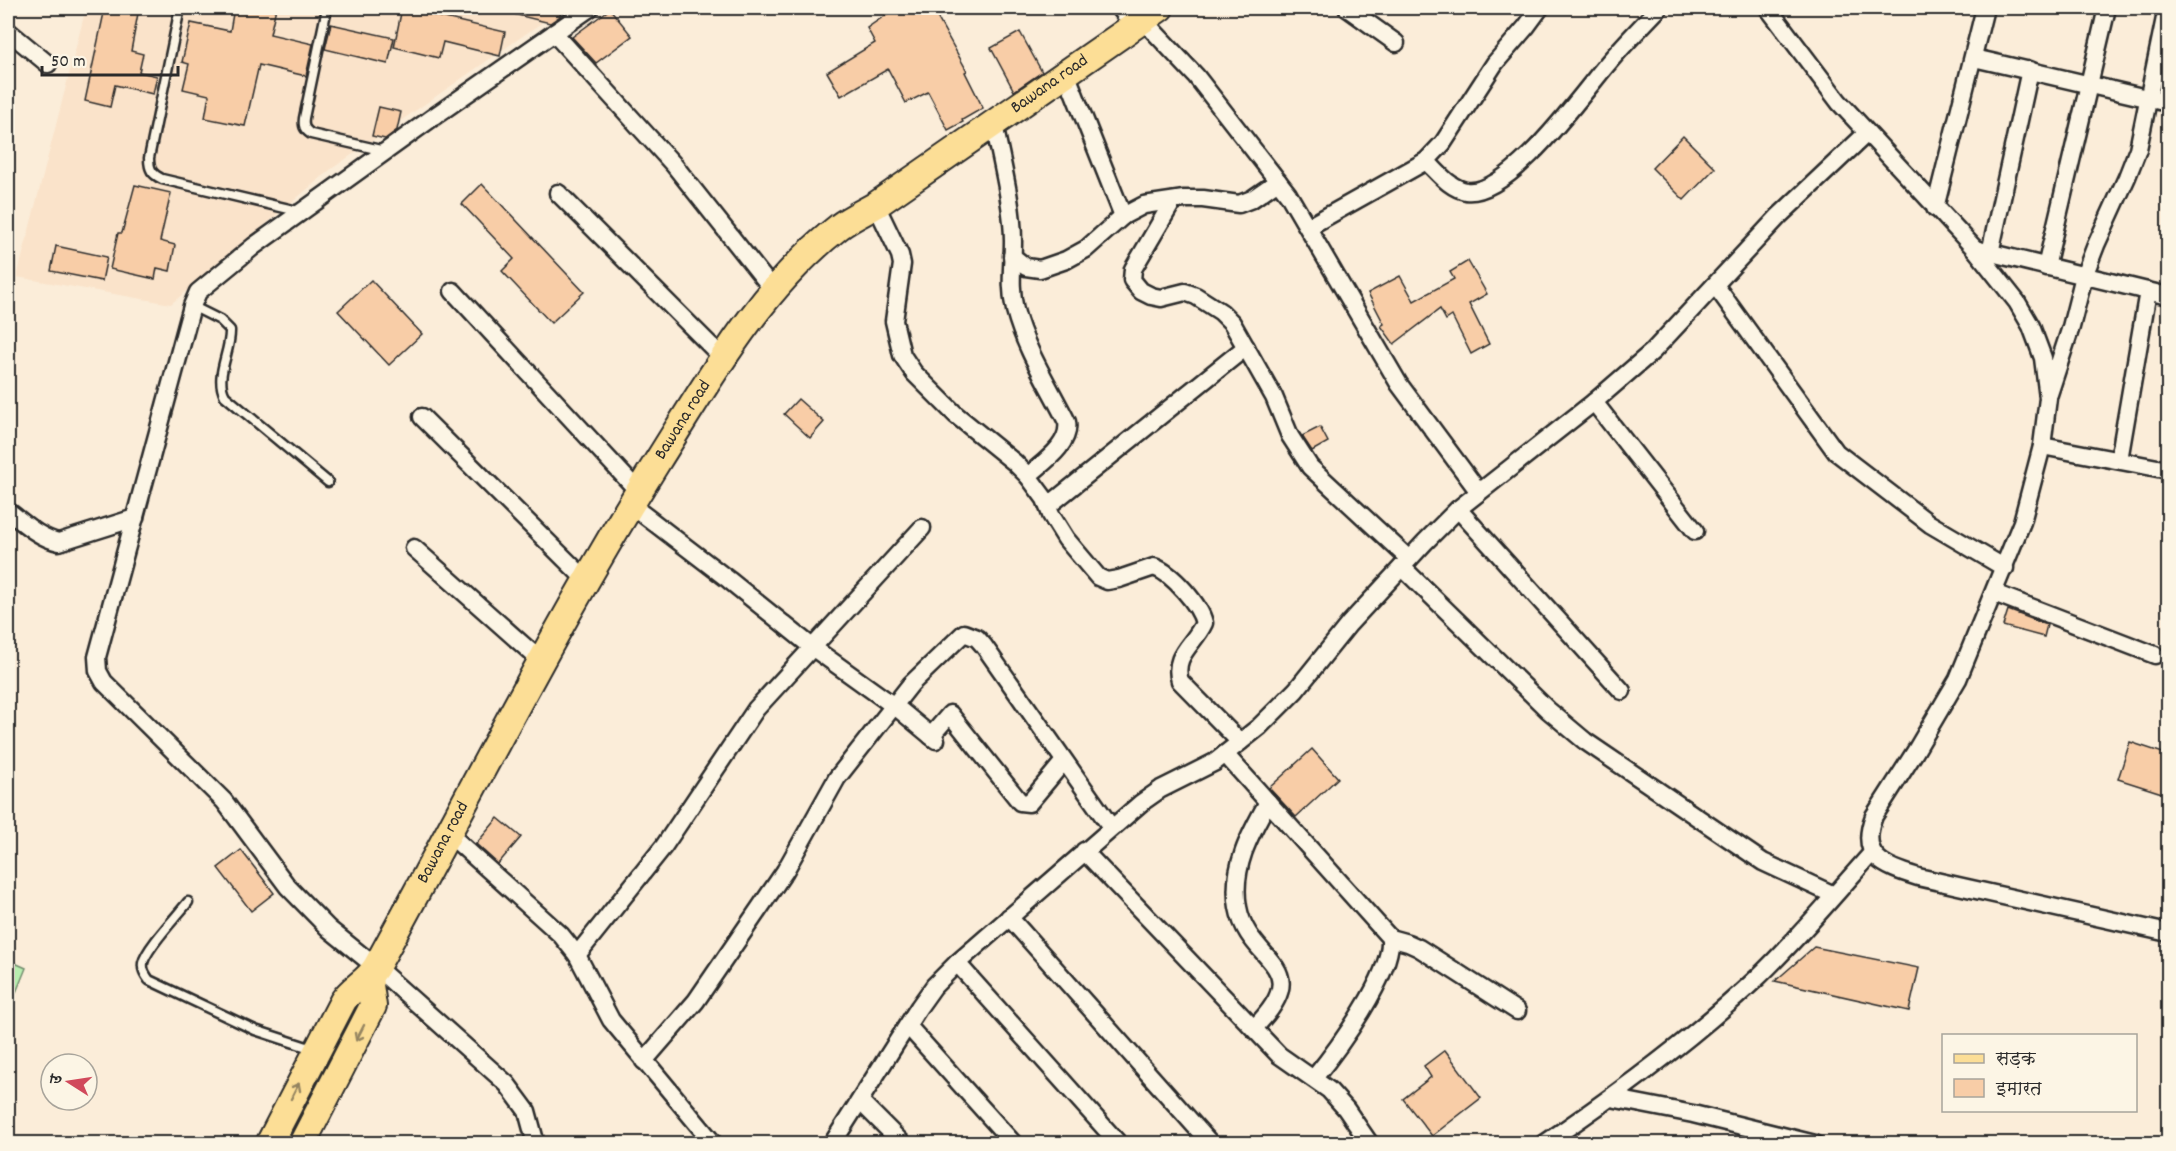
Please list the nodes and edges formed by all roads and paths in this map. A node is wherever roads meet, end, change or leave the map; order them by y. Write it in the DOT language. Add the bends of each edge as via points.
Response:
graph roads {
  1 [pos="180,8"];
  2 [pos="327,8"];
  3 [pos="590,8"];
  4 [pos="1347,8"];
  5 [pos="1540,8"];
  6 [pos="1659,8"];
  7 [pos="1767,8"];
  8 [pos="1985,8"];
  9 [pos="2107,8"];
  10 [pos="2168,8"];
  11 [pos="1139,15"];
  12 [pos="8,31"];
  13 [pos="554,33"];
  14 [pos="1396,43"];
  15 [pos="1974,58"];
  16 [pos="48,64"];
  17 [pos="2030,70"];
  18 [pos="1066,73"];
  19 [pos="2089,85"];
  20 [pos="2148,99"];
  21 [pos="2169,103"];
  22 [pos="994,124"];
  23 [pos="1867,133"];
  24 [pos="386,151"];
  25 [pos="1426,161"];
  26 [pos="1278,181"];
  27 [pos="558,193"];
  28 [pos="1173,201"];
  29 [pos="876,205"];
  30 [pos="1935,208"];
  31 [pos="302,212"];
  32 [pos="1123,216"];
  33 [pos="1308,227"];
  34 [pos="1983,251"];
  35 [pos="1012,256"];
  36 [pos="2046,267"];
  37 [pos="2084,276"];
  38 [pos="1715,285"];
  39 [pos="453,291"];
  40 [pos="774,291"];
  41 [pos="2148,291"];
  42 [pos="2169,296"];
  43 [pos="192,306"];
  44 [pos="1246,347"];
  45 [pos="722,357"];
  46 [pos="2048,398"];
  47 [pos="1594,402"];
  48 [pos="422,417"];
  49 [pos="2042,446"];
  50 [pos="2119,460"];
  51 [pos="2169,470"];
  52 [pos="1028,476"];
  53 [pos="328,482"];
  54 [pos="1479,492"];
  55 [pos="634,498"];
  56 [pos="1048,507"];
  57 [pos="1458,509"];
  58 [pos="8,511"];
  59 [pos="135,518"];
  60 [pos="922,528"];
  61 [pos="1695,531"];
  62 [pos="414,548"];
  63 [pos="1406,563"];
  64 [pos="2004,567"];
  65 [pos="586,580"];
  66 [pos="1994,592"];
  67 [pos="812,647"];
  68 [pos="2155,655"];
  69 [pos="540,660"];
  70 [pos="1622,691"];
  71 [pos="892,706"];
  72 [pos="1240,742"];
  73 [pos="1225,754"];
  74 [pos="1064,761"];
  75 [pos="1268,802"];
  76 [pos="1111,828"];
  77 [pos="449,834"];
  78 [pos="1084,851"];
  79 [pos="1872,853"];
  80 [pos="1834,895"];
  81 [pos="188,902"];
  82 [pos="1009,917"];
  83 [pos="2169,933"];
  84 [pos="1390,938"];
  85 [pos="577,955"];
  86 [pos="957,963"];
  87 [pos="373,972"];
  88 [pos="1517,1011"];
  89 [pos="908,1026"];
  90 [pos="1254,1028"];
  91 [pos="317,1050"];
  92 [pos="645,1061"];
  93 [pos="1314,1078"];
  94 [pos="1611,1098"];
  95 [pos="860,1101"];
  96 [pos="269,1143"];
  97 [pos="302,1143"];
  98 [pos="536,1143"];
  99 [pos="714,1143"];
  100 [pos="832,1143"];
  101 [pos="903,1143"];
  102 [pos="1014,1143"];
  103 [pos="1119,1143"];
  104 [pos="1211,1143"];
  105 [pos="1370,1143"];
  106 [pos="1544,1143"];
  107 [pos="1815,1143"];
  1 -- 31 [label="lane" via="148,167 162,179"];
  2 -- 24 [label="lane" via="304,118 305,130"];
  3 -- 13 [label="street"];
  4 -- 14 [label="street"];
  5 -- 25 [label="street" via="1495,63 1443,143"];
  6 -- 25 [label="street" via="1544,142 1504,176 1487,186 1465,190 1449,183"];
  7 -- 23 [label="street"];
  8 -- 15 [label="street"];
  9 -- 19 [label="street"];
  10 -- 20 [label="street"];
  11 -- 18 [label="main road, Bawana road"];
  11 -- 26 [label="street" via="1196,76"];
  12 -- 16 [label="street"];
  13 -- 24 [label="street"];
  13 -- 40 [label="street" via="674,165"];
  15 -- 17 [label="street"];
  15 -- 30 [label="street"];
  17 -- 19 [label="street"];
  17 -- 34 [label="street"];
  18 -- 22 [label="main road, Bawana road"];
  18 -- 32 [label="street"];
  19 -- 20 [label="street"];
  19 -- 36 [label="street"];
  20 -- 21 [label="street"];
  20 -- 37 [label="street" via="2138,149"];
  22 -- 29 [label="main road, Bawana road"];
  22 -- 35 [label="street" via="1004,170"];
  23 -- 30 [label="street"];
  23 -- 38 [label="street" via="1779,216"];
  24 -- 31 [label="street"];
  25 -- 33 [label="street"];
  26 -- 28 [label="street" via="1252,200 1239,204 1203,199"];
  26 -- 33 [label="street"];
  27 -- 45 [label="street"];
  28 -- 32 [label="street" via="1144,205"];
  28 -- 44 [label="street" via="1133,269 1132,280 1151,296 1161,298 1185,292 1196,296 1232,323"];
  29 -- 40 [label="main road, Bawana road" via="841,225 794,267"];
  29 -- 52 [label="street" via="902,264 894,321 902,355 914,373 956,415"];
  30 -- 34 [label="street"];
  31 -- 43 [label="street" via="198,292"];
  32 -- 35 [label="street" via="1086,249 1066,260 1040,269 1026,267"];
  33 -- 54 [label="street" via="1399,384"];
  34 -- 36 [label="street"];
  34 -- 46 [label="street" via="2031,326 2043,358"];
  35 -- 52 [label="street" via="1010,279 1015,310 1068,429 1058,447"];
  36 -- 37 [label="street"];
  37 -- 41 [label="street"];
  37 -- 46 [label="street"];
  38 -- 47 [label="street" via="1653,351"];
  38 -- 64 [label="street" via="1836,452 1930,524"];
  39 -- 55 [label="street"];
  40 -- 45 [label="main road, Bawana road"];
  41 -- 42 [label="street"];
  41 -- 50 [label="street"];
  43 -- 53 [label="lane" via="220,320 230,330 221,380 225,396"];
  43 -- 59 [label="street"];
  44 -- 56 [label="street"];
  44 -- 63 [label="street" via="1290,436 1310,467"];
  45 -- 55 [label="main road, Bawana road"];
  46 -- 49 [label="street"];
  47 -- 54 [label="street"];
  47 -- 61 [label="street"];
  48 -- 65 [label="street"];
  49 -- 50 [label="street"];
  49 -- 64 [label="street" via="2022,522"];
  50 -- 51 [label="street"];
  52 -- 56 [label="street"];
  54 -- 57 [label="street"];
  55 -- 65 [label="main road, Bawana road"];
  55 -- 67 [label="street"];
  56 -- 72 [label="street" via="1066,539 1098,577 1107,581 1119,579 1155,567 1167,573 1198,607 1204,623 1179,660 1180,681"];
  57 -- 63 [label="street"];
  57 -- 70 [label="street"];
  58 -- 59 [label="street" via="59,542"];
  59 -- 87 [label="street" via="99,646 100,676 224,801 288,887"];
  60 -- 67 [label="street"];
  62 -- 69 [label="street"];
  63 -- 72 [label="street" via="1349,624 1296,690"];
  63 -- 80 [label="street" via="1548,710 1585,741 1763,862"];
  64 -- 66 [label="street"];
  65 -- 69 [label="main road, Bawana road"];
  66 -- 68 [label="street"];
  66 -- 79 [label="street" via="1958,679 1874,816 1869,836"];
  67 -- 71 [label="street"];
  67 -- 85 [label="street" via="747,720 664,846"];
  69 -- 77 [label="main road, Bawana road"];
  71 -- 74 [label="street" via="934,738 950,714 1020,802 1029,802"];
  71 -- 74 [label="street" via="958,637 969,634 984,646"];
  71 -- 92 [label="street" via="837,778 785,871 696,1001"];
  72 -- 73 [label="street"];
  73 -- 75 [label="street"];
  73 -- 76 [label="street" via="1161,789"];
  74 -- 76 [label="street"];
  75 -- 84 [label="street"];
  75 -- 90 [label="street" via="1248,837 1238,875 1238,908 1244,926 1276,967 1281,982 1276,1002"];
  76 -- 78 [label="street"];
  77 -- 85 [label="street" via="561,935"];
  77 -- 87 [label="main road, Bawana road"];
  78 -- 82 [label="street"];
  78 -- 90 [label="street"];
  79 -- 80 [label="street"];
  79 -- 83 [label="street" via="1896,870 1918,877"];
  80 -- 94 [label="street" via="1759,976 1702,1027"];
  81 -- 91 [label="lane" via="148,952 143,972 149,980 255,1030"];
  82 -- 86 [label="street"];
  82 -- 104 [label="street"];
  84 -- 88 [label="street" via="1419,948"];
  84 -- 93 [label="street" via="1391,950 1385,966 1359,1014"];
  85 -- 92 [label="street" via="611,1020"];
  86 -- 89 [label="street" via="934,986"];
  86 -- 103 [label="street"];
  87 -- 91 [label="main road, Bawana road" via="349,992"];
  87 -- 97 [label="main road, one-way" via="373,1006"];
  87 -- 98 [label="street" via="507,1084 527,1111"];
  89 -- 95 [label="street"];
  89 -- 102 [label="street"];
  90 -- 93 [label="street" via="1280,1055"];
  96 -- 91 [label="main road, Bawana road, one-way"];
  92 -- 99 [label="street"];
  93 -- 105 [label="street" via="1346,1109"];
  94 -- 106 [label="street"];
  94 -- 107 [label="street"];
  95 -- 100 [label="street"];
  95 -- 101 [label="street"];
}
